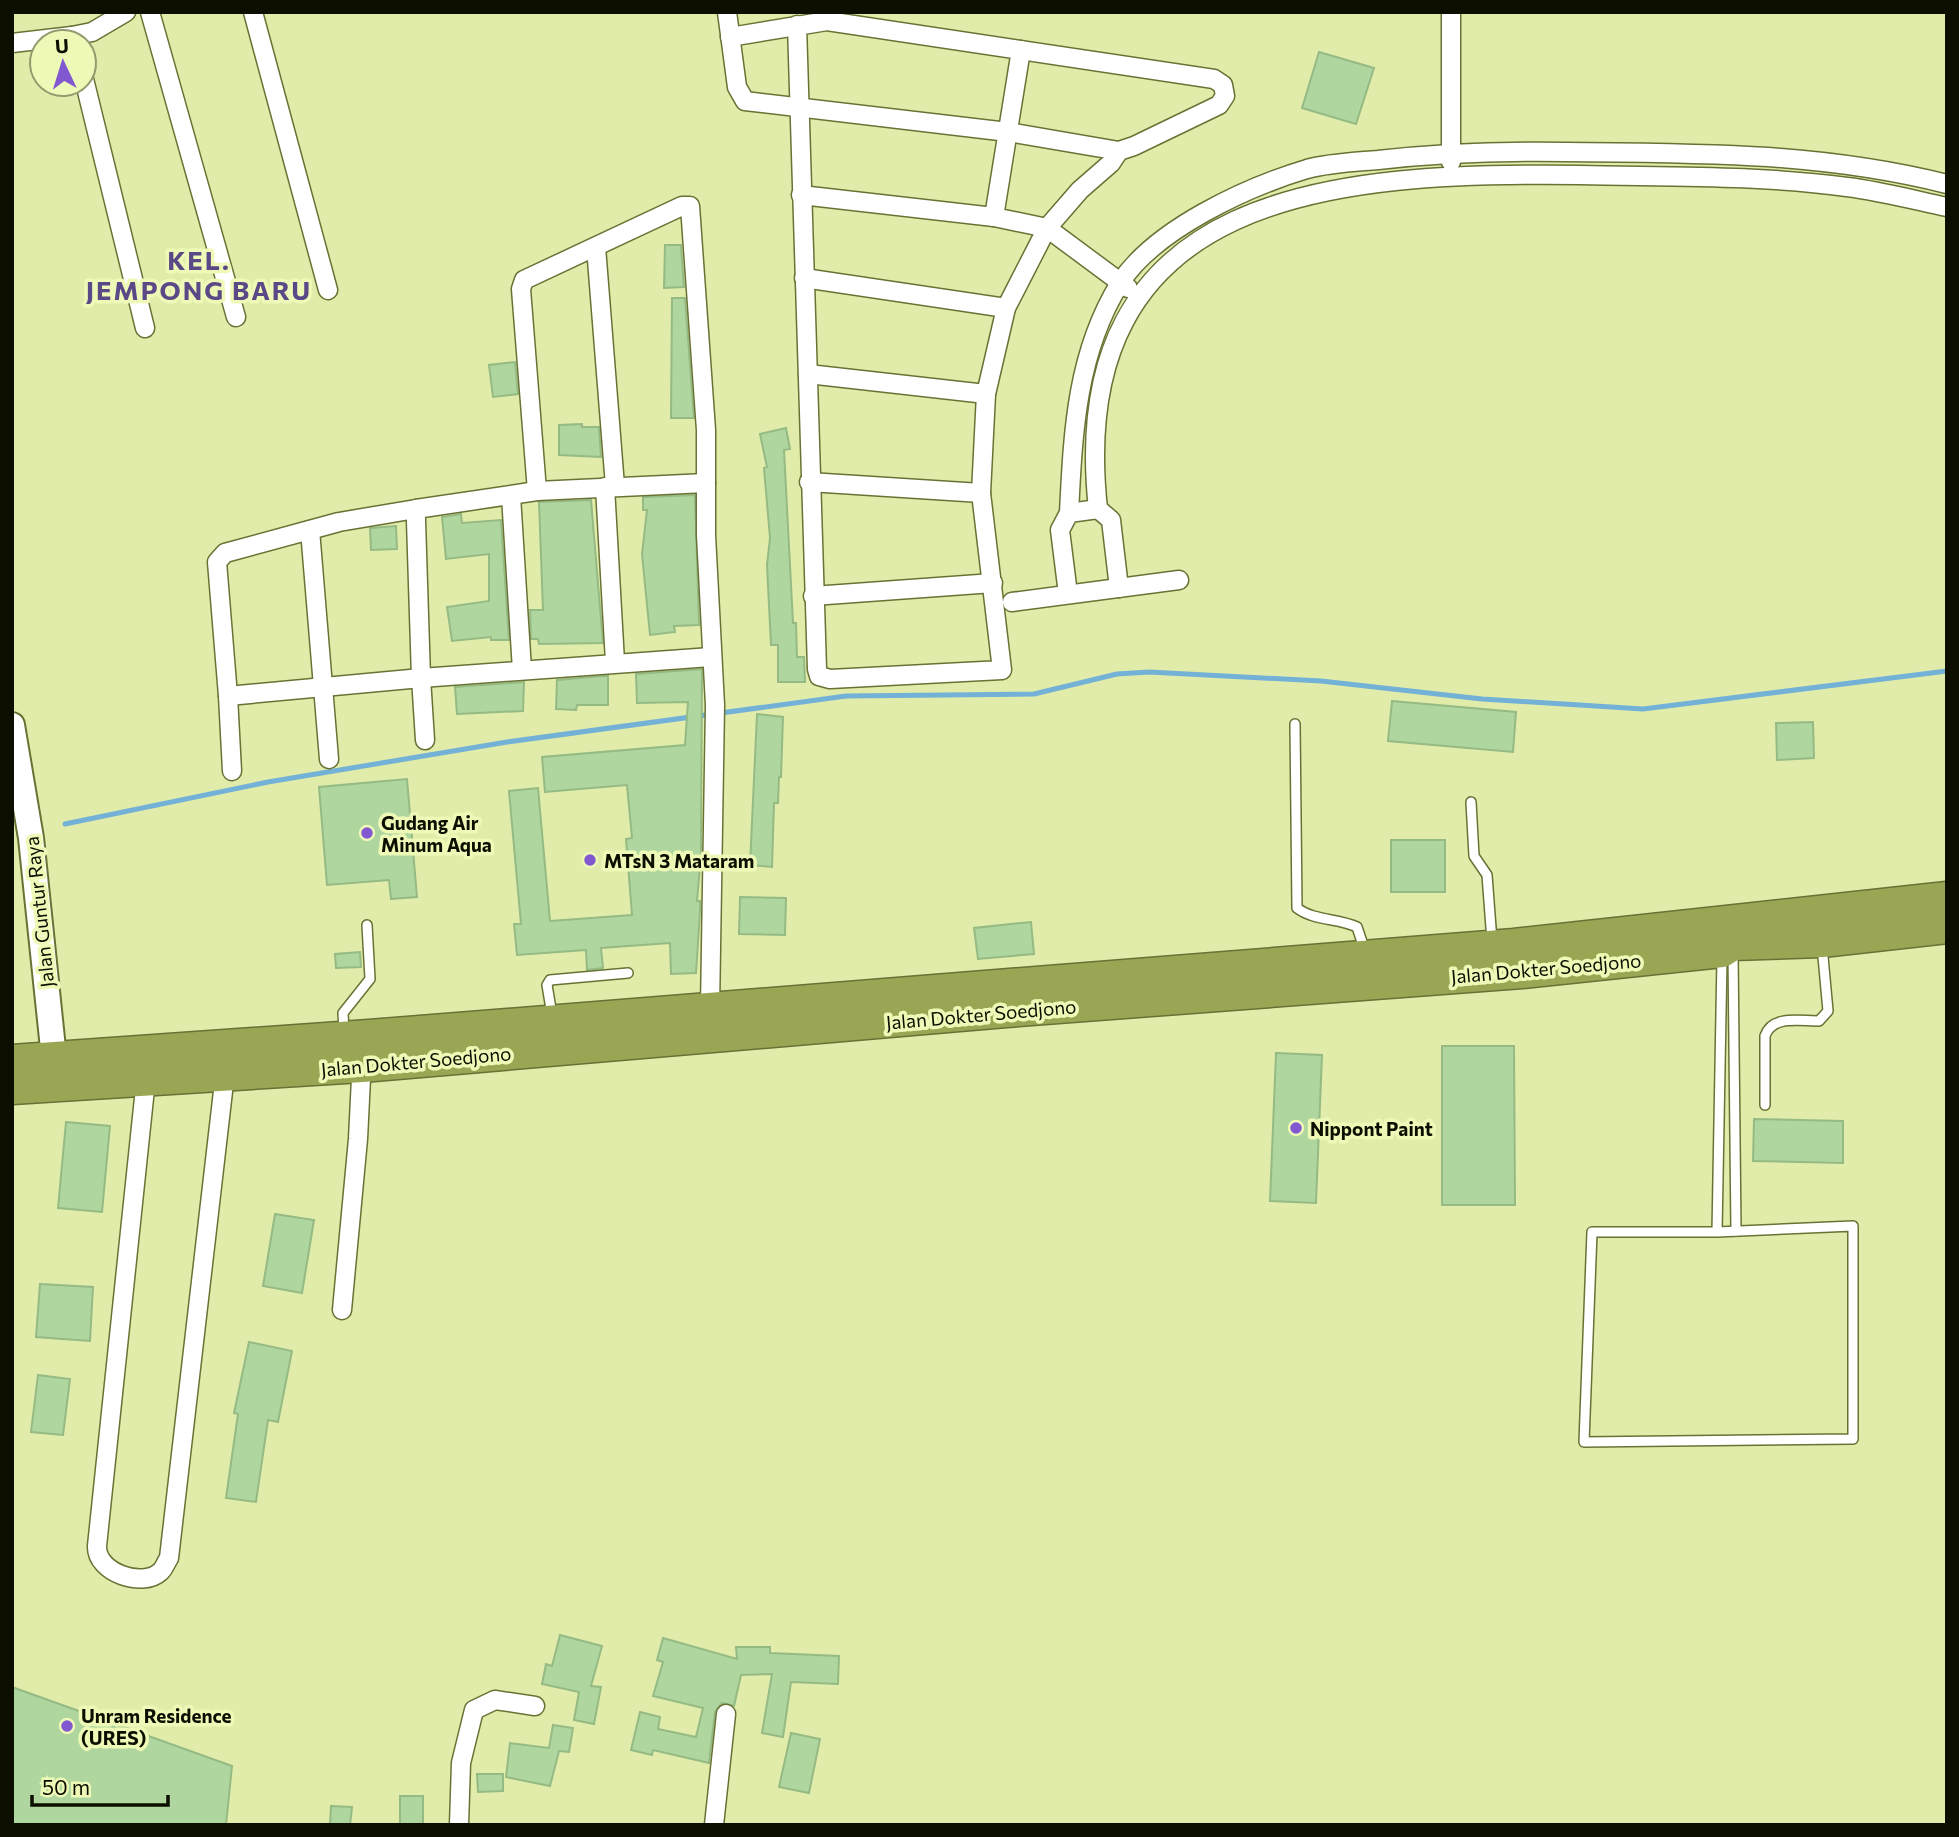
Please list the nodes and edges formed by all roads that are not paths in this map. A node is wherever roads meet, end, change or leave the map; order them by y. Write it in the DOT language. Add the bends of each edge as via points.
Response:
graph roads {
  1 [pos="126,12"];
  2 [pos="150,12"];
  3 [pos="253,12"];
  4 [pos="727,12"];
  5 [pos="1451,12"];
  6 [pos="797,25"];
  7 [pos="98,28"];
  8 [pos="730,37"];
  9 [pos="1021,50"];
  10 [pos="89,98"];
  11 [pos="800,110"];
  12 [pos="1008,132"];
  13 [pos="1119,150"];
  14 [pos="1450,152"];
  15 [pos="1791,158"];
  16 [pos="1451,176"];
  17 [pos="1790,180"];
  18 [pos="1947,184"];
  19 [pos="801,195"];
  20 [pos="1947,207"];
  21 [pos="994,217"];
  22 [pos="1047,228"];
  23 [pos="596,247"];
  24 [pos="804,278"];
  25 [pos="1121,282"];
  26 [pos="328,290"];
  27 [pos="1139,296"];
  28 [pos="1006,308"];
  29 [pos="236,317"];
  30 [pos="145,328"];
  31 [pos="808,374"];
  32 [pos="986,394"];
  33 [pos="809,482"];
  34 [pos="706,484"];
  35 [pos="610,486"];
  36 [pos="537,491"];
  37 [pos="981,493"];
  38 [pos="511,496"];
  39 [pos="416,509"];
  40 [pos="1098,509"];
  41 [pos="1069,513"];
  42 [pos="310,530"];
  43 [pos="1179,580"];
  44 [pos="993,583"];
  45 [pos="1119,588"];
  46 [pos="1068,594"];
  47 [pos="813,596"];
  48 [pos="1012,602"];
  49 [pos="711,657"];
  50 [pos="615,662"];
  51 [pos="522,670"];
  52 [pos="421,678"];
  53 [pos="323,686"];
  54 [pos="228,696"];
  55 [pos="1295,724"];
  56 [pos="12,725"];
  57 [pos="425,740"];
  58 [pos="328,759"];
  59 [pos="232,771"];
  60 [pos="1471,802"];
  61 [pos="1947,898"];
  62 [pos="367,925"];
  63 [pos="1947,927"];
  64 [pos="1822,940"];
  65 [pos="1728,948"];
  66 [pos="1367,957"];
  67 [pos="1496,957"];
  68 [pos="628,973"];
  69 [pos="1050,994"];
  70 [pos="1005,997"];
  71 [pos="710,1008"];
  72 [pos="553,1020"];
  73 [pos="357,1055"];
  74 [pos="54,1058"];
  75 [pos="12,1061"];
  76 [pos="224,1082"];
  77 [pos="145,1086"];
  78 [pos="12,1088"];
  79 [pos="1765,1105"];
  80 [pos="1735,1231"];
  81 [pos="1717,1232"];
  82 [pos="342,1310"];
  83 [pos="535,1706"];
  84 [pos="726,1714"];
  85 [pos="459,1825"];
  86 [pos="714,1825"];
  1 -- 7 [label="street"];
  2 -- 29 [label="street"];
  3 -- 26 [label="street"];
  4 -- 8 [label="street"];
  5 -- 14 [label="street"];
  6 -- 8 [label="street"];
  6 -- 9 [label="street" via="827,21"];
  6 -- 11 [label="street"];
  8 -- 11 [label="street" via="737,87 745,101"];
  9 -- 12 [label="street"];
  9 -- 13 [label="street" via="1214,79 1223,85 1225,96 1219,105"];
  10 -- 30 [label="street"];
  11 -- 12 [label="street"];
  11 -- 19 [label="street"];
  12 -- 13 [label="street"];
  12 -- 21 [label="street"];
  13 -- 22 [label="street"];
  14 -- 15 [label="street"];
  14 -- 16 [label="street"];
  14 -- 25 [label="street" via="1308,169 1262,186 1200,214 1152,248"];
  15 -- 17 [label="street"];
  15 -- 18 [label="street" via="1853,164"];
  16 -- 17 [label="street"];
  16 -- 27 [label="street" via="1322,190 1274,203 1210,233 1169,263"];
  17 -- 20 [label="street"];
  19 -- 21 [label="street"];
  19 -- 24 [label="street"];
  21 -- 22 [label="street"];
  22 -- 25 [label="street"];
  22 -- 28 [label="street"];
  23 -- 34 [label="street" via="682,206 692,208"];
  23 -- 35 [label="street"];
  23 -- 36 [label="street" via="526,278 521,289"];
  24 -- 28 [label="street"];
  24 -- 31 [label="street"];
  25 -- 27 [label="street"];
  25 -- 41 [label="street" via="1088,351 1076,406"];
  27 -- 40 [label="street" via="1108,355 1097,405 1094,477"];
  28 -- 32 [label="street"];
  31 -- 32 [label="street"];
  31 -- 33 [label="street"];
  32 -- 37 [label="street"];
  33 -- 37 [label="street"];
  33 -- 47 [label="street"];
  34 -- 35 [label="street"];
  34 -- 49 [label="street"];
  35 -- 36 [label="street"];
  35 -- 50 [label="street"];
  36 -- 38 [label="street"];
  37 -- 44 [label="street"];
  38 -- 39 [label="street"];
  38 -- 51 [label="street"];
  39 -- 42 [label="street"];
  39 -- 52 [label="street"];
  40 -- 41 [label="street"];
  40 -- 45 [label="street" via="1111,520"];
  41 -- 46 [label="street" via="1060,530"];
  42 -- 53 [label="street"];
  42 -- 54 [label="street" via="225,553 217,562"];
  43 -- 45 [label="street"];
  44 -- 47 [label="street"];
  44 -- 47 [label="street" via="1003,665 996,672 819,676"];
  45 -- 46 [label="street"];
  46 -- 48 [label="street"];
  49 -- 50 [label="street"];
  49 -- 71 [label="street" via="716,737"];
  50 -- 51 [label="street"];
  51 -- 52 [label="street"];
  52 -- 53 [label="street"];
  52 -- 57 [label="street"];
  53 -- 54 [label="street"];
  53 -- 58 [label="street"];
  54 -- 59 [label="street"];
  55 -- 66 [label="lane" via="1297,908 1357,927"];
  56 -- 74 [label="street, Jalan Guntur Raya" via="30,833"];
  60 -- 67 [label="lane" via="1474,856 1486,875"];
  61 -- 67 [label="highway, Jalan Dokter Soedjono"];
  62 -- 73 [label="lane" via="370,979 343,1013"];
  63 -- 64 [label="highway, Jalan Dokter Soedjono"];
  64 -- 65 [label="highway, Jalan Dokter Soedjono"];
  64 -- 79 [label="lane" via="1828,1011 1818,1021 1775,1022 1768,1027"];
  65 -- 67 [label="highway, Jalan Dokter Soedjono"];
  65 -- 80 [label="lane"];
  65 -- 81 [label="lane"];
  66 -- 67 [label="highway, Jalan Dokter Soedjono"];
  66 -- 69 [label="highway, Jalan Dokter Soedjono"];
  67 -- 69 [label="highway, Jalan Dokter Soedjono"];
  68 -- 72 [label="lane" via="550,980"];
  69 -- 70 [label="highway, Jalan Dokter Soedjono"];
  70 -- 71 [label="highway, Jalan Dokter Soedjono"];
  70 -- 73 [label="highway, Jalan Dokter Soedjono"];
  71 -- 72 [label="highway, Jalan Dokter Soedjono"];
  72 -- 73 [label="highway, Jalan Dokter Soedjono"];
  73 -- 74 [label="highway, Jalan Dokter Soedjono"];
  73 -- 76 [label="highway, Jalan Dokter Soedjono"];
  73 -- 82 [label="street" via="358,1120"];
  74 -- 75 [label="highway, Jalan Dokter Soedjono"];
  76 -- 77 [label="highway, Jalan Dokter Soedjono"];
  76 -- 77 [label="street" via="169,1558 161,1572 135,1577 114,1573 96,1557"];
  77 -- 78 [label="highway, Jalan Dokter Soedjono"];
  80 -- 81 [label="lane"];
  80 -- 81 [label="lane" via="1853,1226 1853,1439 1584,1442 1592,1232"];
  83 -- 85 [label="street" via="495,1700 474,1710 461,1763"];
  84 -- 86 [label="street"];
}
